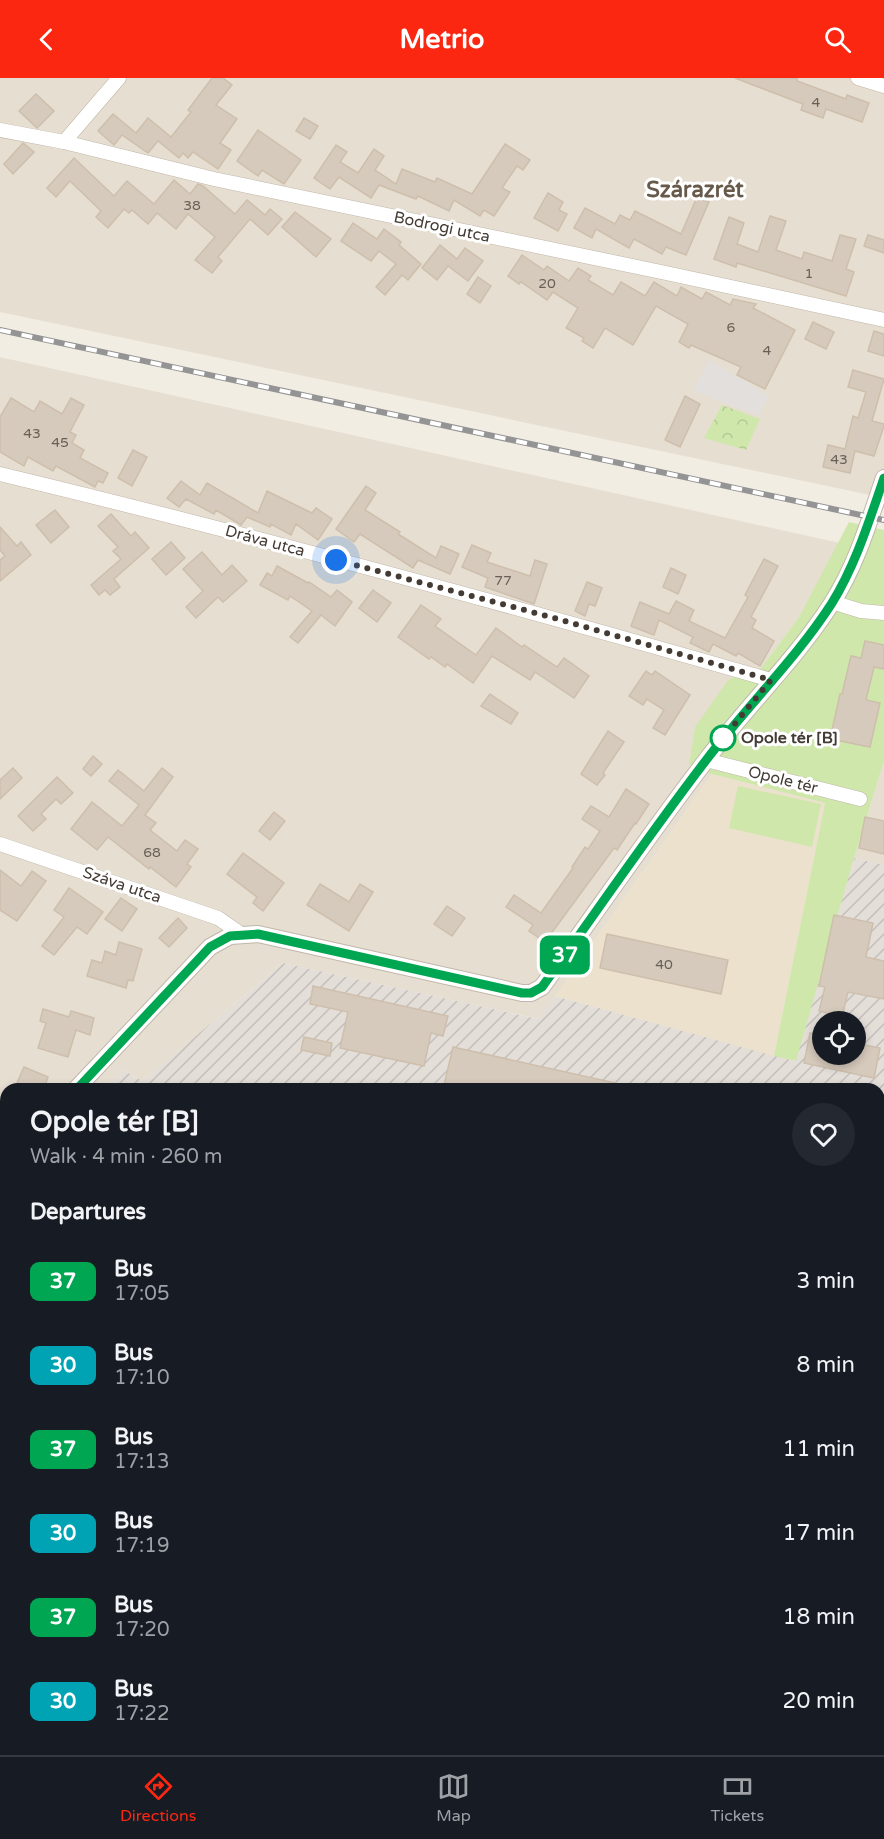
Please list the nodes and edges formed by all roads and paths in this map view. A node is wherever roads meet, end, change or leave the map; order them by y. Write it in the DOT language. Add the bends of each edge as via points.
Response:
graph roads {
  1 [pos="119,78"];
  2 [pos="858,78"];
  3 [pos="884,86"];
  4 [pos="0,130"];
  5 [pos="64,142"];
  6 [pos="884,320"];
  7 [pos="0,474"];
  8 [pos="884,478"];
  9 [pos="832,602"];
  10 [pos="884,613"];
  11 [pos="771,680"];
  12 [pos="706,760"];
  13 [pos="860,799"];
  14 [pos="0,844"];
  15 [pos="241,934"];
  16 [pos="82,1083"];
  1 -- 5 [label="street"];
  2 -- 3 [label="street"];
  4 -- 5 [label="street, Bodrogi utca"];
  5 -- 6 [label="street, Bodrogi utca" via="214,179"];
  7 -- 11 [label="street, Dráva utca" via="547,616"];
  8 -- 9 [label="street" via="863,542"];
  9 -- 10 [label="street"];
  9 -- 11 [label="street"];
  11 -- 12 [label="street"];
  12 -- 13 [label="street, Opole tér"];
  12 -- 15 [label="street" via="542,987 531,993 258,934"];
  14 -- 15 [label="street, Száva utca" via="218,918"];
  15 -- 16 [label="street" via="210,947"];
}
